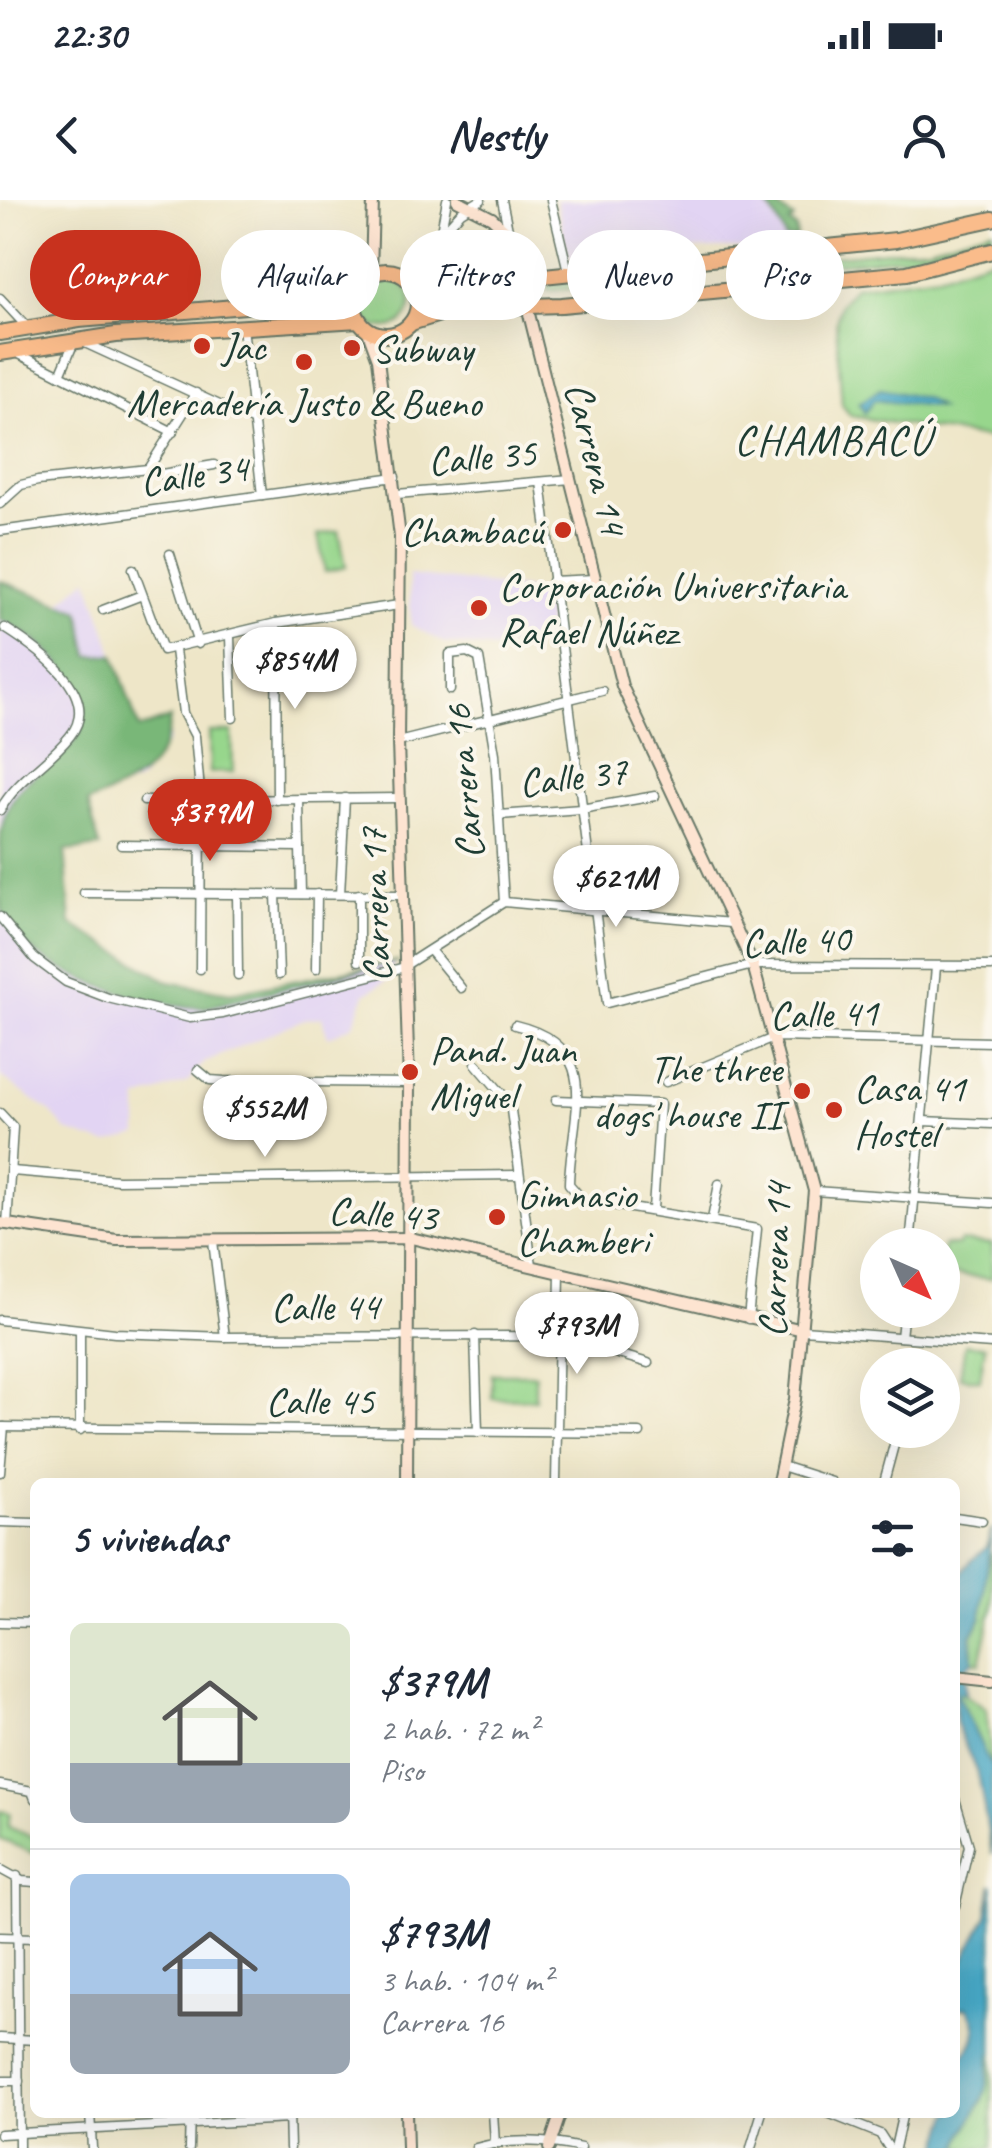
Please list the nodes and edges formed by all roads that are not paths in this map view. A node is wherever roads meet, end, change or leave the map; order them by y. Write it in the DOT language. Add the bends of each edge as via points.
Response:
graph roads {
  1 [pos="373,200"];
  2 [pos="447,200"];
  3 [pos="457,200"];
  4 [pos="481,200"];
  5 [pos="502,200"];
  6 [pos="551,200"];
  7 [pos="468,208"];
  8 [pos="992,219"];
  9 [pos="371,230"];
  10 [pos="441,230"];
  11 [pos="446,230"];
  12 [pos="505,230"];
  13 [pos="508,230"];
  14 [pos="992,251"];
  15 [pos="706,258"];
  16 [pos="567,267"];
  17 [pos="0,298"];
  18 [pos="547,304"];
  19 [pos="221,309"];
  20 [pos="361,320"];
  21 [pos="418,320"];
  22 [pos="531,320"];
  23 [pos="412,322"];
  24 [pos="363,325"];
  25 [pos="243,327"];
  26 [pos="27,328"];
  27 [pos="0,333"];
  28 [pos="76,339"];
  29 [pos="6,351"];
  30 [pos="60,374"];
  31 [pos="196,393"];
  32 [pos="254,421"];
  33 [pos="173,432"];
  34 [pos="214,465"];
  35 [pos="148,469"];
  36 [pos="396,477"];
  37 [pos="571,479"];
  38 [pos="541,482"];
  39 [pos="397,494"];
  40 [pos="262,495"];
  41 [pos="0,504"];
  42 [pos="0,531"];
  43 [pos="170,554"];
  44 [pos="133,569"];
  45 [pos="596,579"];
  46 [pos="552,580"];
  47 [pos="142,595"];
  48 [pos="399,605"];
  49 [pos="103,610"];
  50 [pos="276,623"];
  51 [pos="5,628"];
  52 [pos="230,637"];
  53 [pos="198,644"];
  54 [pos="175,650"];
  55 [pos="450,690"];
  56 [pos="602,692"];
  57 [pos="566,700"];
  58 [pos="233,718"];
  59 [pos="491,719"];
  60 [pos="398,742"];
  61 [pos="654,796"];
  62 [pos="344,798"];
  63 [pos="399,798"];
  64 [pos="277,800"];
  65 [pos="299,800"];
  66 [pos="144,801"];
  67 [pos="201,802"];
  68 [pos="581,808"];
  69 [pos="0,810"];
  70 [pos="498,815"];
  71 [pos="121,845"];
  72 [pos="199,845"];
  73 [pos="300,847"];
  74 [pos="84,893"];
  75 [pos="200,894"];
  76 [pos="237,894"];
  77 [pos="276,894"];
  78 [pos="301,894"];
  79 [pos="317,894"];
  80 [pos="340,894"];
  81 [pos="359,894"];
  82 [pos="404,895"];
  83 [pos="504,902"];
  84 [pos="592,909"];
  85 [pos="0,918"];
  86 [pos="730,923"];
  87 [pos="430,950"];
  88 [pos="358,960"];
  89 [pos="407,964"];
  90 [pos="753,966"];
  91 [pos="992,966"];
  92 [pos="936,967"];
  93 [pos="200,969"];
  94 [pos="316,969"];
  95 [pos="280,974"];
  96 [pos="238,975"];
  97 [pos="460,988"];
  98 [pos="516,1025"];
  99 [pos="776,1036"];
  100 [pos="930,1041"];
  101 [pos="992,1042"];
  102 [pos="476,1064"];
  103 [pos="198,1070"];
  104 [pos="666,1082"];
  105 [pos="409,1083"];
  106 [pos="556,1100"];
  107 [pos="578,1101"];
  108 [pos="3,1115"];
  109 [pos="923,1122"];
  110 [pos="992,1124"];
  111 [pos="12,1171"];
  112 [pos="518,1175"];
  113 [pos="407,1178"];
  114 [pos="719,1184"];
  115 [pos="814,1191"];
  116 [pos="915,1197"];
  117 [pos="992,1203"];
  118 [pos="653,1209"];
  119 [pos="712,1219"];
  120 [pos="3,1224"];
  121 [pos="912,1228"];
  122 [pos="407,1238"];
  123 [pos="214,1241"];
  124 [pos="532,1264"];
  125 [pos="560,1272"];
  126 [pos="0,1320"];
  127 [pos="748,1320"];
  128 [pos="902,1328"];
  129 [pos="80,1330"];
  130 [pos="803,1330"];
  131 [pos="407,1334"];
  132 [pos="475,1335"];
  133 [pos="559,1336"];
  134 [pos="225,1337"];
  135 [pos="901,1337"];
  136 [pos="992,1344"];
  137 [pos="648,1363"];
  138 [pos="2,1427"];
  139 [pos="80,1430"];
  140 [pos="407,1431"];
  141 [pos="478,1432"];
  142 [pos="557,1433"];
  143 [pos="640,1433"];
  144 [pos="893,1448"];
  145 [pos="782,1466"];
  146 [pos="0,1472"];
  147 [pos="407,1478"];
  148 [pos="556,1478"];
  149 [pos="779,1478"];
  150 [pos="820,1478"];
  151 [pos="885,1478"];
  152 [pos="960,1518"];
  153 [pos="982,1521"];
  154 [pos="0,1522"];
  155 [pos="30,1523"];
  156 [pos="0,1622"];
  157 [pos="30,1623"];
  158 [pos="960,1677"];
  159 [pos="992,1681"];
  160 [pos="0,1784"];
  161 [pos="30,1791"];
  162 [pos="960,1820"];
  163 [pos="0,1869"];
  164 [pos="17,1876"];
  165 [pos="30,1880"];
  166 [pos="960,1885"];
  167 [pos="0,1937"];
  168 [pos="16,1938"];
  169 [pos="30,1938"];
  170 [pos="0,2038"];
  171 [pos="19,2040"];
  172 [pos="30,2040"];
  173 [pos="0,2081"];
  174 [pos="19,2081"];
  175 [pos="90,2118"];
  176 [pos="180,2118"];
  177 [pos="190,2118"];
  178 [pos="289,2118"];
  179 [pos="406,2118"];
  180 [pos="493,2118"];
  181 [pos="559,2118"];
  182 [pos="760,2118"];
  183 [pos="840,2118"];
  184 [pos="902,2118"];
  185 [pos="901,2123"];
  186 [pos="90,2127"];
  187 [pos="20,2133"];
  188 [pos="0,2134"];
  189 [pos="880,2134"];
  190 [pos="495,2145"];
  191 [pos="550,2145"];
  192 [pos="19,2148"];
  193 [pos="92,2148"];
  194 [pos="189,2148"];
  195 [pos="290,2148"];
  196 [pos="407,2148"];
  197 [pos="476,2148"];
  198 [pos="581,2148"];
  199 [pos="751,2148"];
  200 [pos="892,2148"];
  1 -- 9 [label="main road"];
  2 -- 10 [label="street"];
  3 -- 7 [label="main road"];
  4 -- 7 [label="street"];
  5 -- 13 [label="street"];
  6 -- 16 [label="street"];
  7 -- 11 [label="street"];
  7 -- 12 [label="main road"];
  8 -- 15 [label="highway" via="896,240"];
  14 -- 18 [label="highway" via="907,272"];
  17 -- 26 [label="street"];
  19 -- 26 [label="highway"];
  20 -- 24 [label="highway"];
  21 -- 23 [label="highway"];
  22 -- 37 [label="main road, Carrera 14"];
  23 -- 24 [label="highway" via="386,335"];
  24 -- 25 [label="highway"];
  24 -- 36 [label="main road, Carrera 17" via="378,359"];
  25 -- 28 [label="highway"];
  25 -- 32 [label="street"];
  26 -- 27 [label="highway"];
  28 -- 29 [label="highway"];
  28 -- 30 [label="street"];
  28 -- 31 [label="street"];
  29 -- 30 [label="street"];
  30 -- 33 [label="street"];
  31 -- 32 [label="street"];
  31 -- 33 [label="street"];
  32 -- 40 [label="street"];
  33 -- 35 [label="street"];
  34 -- 35 [label="street" via="162,474"];
  35 -- 41 [label="street" via="21,485"];
  36 -- 39 [label="main road, Carrera 17"];
  36 -- 40 [label="street, Calle 34"];
  37 -- 38 [label="street, Calle 35"];
  37 -- 45 [label="main road, Carrera 14"];
  38 -- 39 [label="street, Calle 35"];
  38 -- 46 [label="street"];
  39 -- 48 [label="main road, Carrera 17"];
  40 -- 42 [label="street, Calle 34"];
  43 -- 53 [label="street"];
  44 -- 47 [label="street"];
  45 -- 46 [label="street"];
  45 -- 86 [label="main road, Carrera 14" via="630,711"];
  46 -- 57 [label="street"];
  47 -- 49 [label="street"];
  47 -- 54 [label="street" via="163,650"];
  48 -- 50 [label="street"];
  48 -- 60 [label="main road, Carrera 17"];
  50 -- 52 [label="street"];
  50 -- 64 [label="street"];
  51 -- 69 [label="street" via="45,655 76,694 80,711 74,731 19,782"];
  52 -- 53 [label="street"];
  52 -- 58 [label="street"];
  53 -- 54 [label="street"];
  54 -- 67 [label="street" via="183,713 195,736"];
  55 -- 59 [label="street, Carrera 16" via="450,654 479,658"];
  56 -- 57 [label="street"];
  57 -- 59 [label="street"];
  57 -- 68 [label="street"];
  59 -- 60 [label="street"];
  59 -- 70 [label="street, Carrera 16"];
  60 -- 63 [label="main road, Carrera 17"];
  61 -- 68 [label="street, Calle 37"];
  62 -- 63 [label="street"];
  62 -- 65 [label="street"];
  62 -- 80 [label="street"];
  63 -- 82 [label="main road, Carrera 17"];
  64 -- 65 [label="street"];
  64 -- 67 [label="street"];
  65 -- 73 [label="street"];
  66 -- 67 [label="street"];
  67 -- 72 [label="street"];
  68 -- 70 [label="street, Calle 37"];
  68 -- 84 [label="street"];
  70 -- 83 [label="street, Carrera 16"];
  71 -- 72 [label="street"];
  72 -- 73 [label="street"];
  72 -- 75 [label="street"];
  73 -- 78 [label="street"];
  74 -- 75 [label="street"];
  75 -- 76 [label="street"];
  75 -- 93 [label="street"];
  76 -- 77 [label="street"];
  76 -- 96 [label="street"];
  77 -- 78 [label="street"];
  77 -- 95 [label="street"];
  78 -- 79 [label="street"];
  79 -- 80 [label="street"];
  79 -- 94 [label="street"];
  80 -- 81 [label="street"];
  81 -- 82 [label="street"];
  81 -- 88 [label="street"];
  82 -- 89 [label="main road, Carrera 17"];
  83 -- 84 [label="street"];
  83 -- 87 [label="street"];
  84 -- 86 [label="street"];
  84 -- 90 [label="street, Calle 40" via="607,1003"];
  85 -- 89 [label="street" via="34,958 66,982 190,1018"];
  86 -- 90 [label="main road, Carrera 14"];
  87 -- 89 [label="street"];
  87 -- 97 [label="street"];
  89 -- 105 [label="main road, Carrera 17"];
  90 -- 92 [label="street, Calle 40"];
  90 -- 99 [label="main road, Carrera 14"];
  91 -- 92 [label="street, Calle 40"];
  92 -- 100 [label="street"];
  98 -- 107 [label="street" via="539,1031 565,1052"];
  99 -- 100 [label="street, Calle 41"];
  99 -- 104 [label="street, Calle 41"];
  99 -- 115 [label="main road, Carrera 14"];
  100 -- 101 [label="street, Calle 41"];
  100 -- 109 [label="street"];
  102 -- 112 [label="street" via="510,1103"];
  103 -- 105 [label="street" via="224,1081"];
  105 -- 113 [label="main road, Carrera 17"];
  106 -- 107 [label="street"];
  107 -- 118 [label="street" via="569,1171 573,1192 583,1200"];
  107 -- 118 [label="street" via="660,1104"];
  108 -- 111 [label="street" via="12,1127"];
  109 -- 110 [label="street"];
  109 -- 116 [label="street"];
  111 -- 113 [label="street" via="118,1180"];
  111 -- 120 [label="street"];
  112 -- 113 [label="street"];
  112 -- 124 [label="street"];
  113 -- 122 [label="main road, Carrera 17"];
  114 -- 119 [label="street"];
  115 -- 116 [label="street"];
  115 -- 130 [label="main road, Carrera 14"];
  116 -- 117 [label="street"];
  116 -- 121 [label="street"];
  118 -- 119 [label="street"];
  119 -- 127 [label="street" via="757,1229"];
  120 -- 123 [label="main road, Calle 43" via="116,1240"];
  122 -- 123 [label="main road, Calle 43"];
  122 -- 124 [label="main road, Calle 43"];
  122 -- 131 [label="main road, Carrera 17"];
  123 -- 134 [label="street"];
  124 -- 125 [label="main road, Calle 43"];
  125 -- 127 [label="main road, Calle 43"];
  125 -- 133 [label="street"];
  126 -- 129 [label="street, Calle 44"];
  127 -- 130 [label="main road, Calle 43"];
  128 -- 135 [label="street"];
  129 -- 134 [label="street, Calle 44"];
  129 -- 139 [label="street"];
  130 -- 135 [label="street, Calle 43"];
  130 -- 145 [label="main road, Carrera 14"];
  131 -- 132 [label="street, Calle 44"];
  131 -- 134 [label="street, Calle 44"];
  131 -- 140 [label="main road, Carrera 17"];
  132 -- 133 [label="street, Calle 44"];
  132 -- 141 [label="street"];
  133 -- 137 [label="street, Calle 44"];
  133 -- 142 [label="street"];
  135 -- 136 [label="street, Calle 43"];
  138 -- 139 [label="street, Calle 45"];
  138 -- 146 [label="street"];
  139 -- 140 [label="street, Calle 45"];
  140 -- 141 [label="street, Calle 45"];
  140 -- 147 [label="main road, Carrera 17"];
  141 -- 142 [label="street, Calle 45"];
  142 -- 143 [label="street, Calle 45"];
  142 -- 148 [label="street"];
  144 -- 151 [label="street"];
  145 -- 149 [label="main road, Carrera 14"];
  145 -- 150 [label="street"];
  152 -- 153 [label="street"];
  154 -- 155 [label="street"];
  156 -- 157 [label="street"];
  158 -- 159 [label="main road"];
  160 -- 161 [label="street"];
  162 -- 166 [label="street" via="969,1846"];
  163 -- 164 [label="street"];
  164 -- 165 [label="street"];
  164 -- 168 [label="street"];
  167 -- 168 [label="street"];
  168 -- 169 [label="street"];
  168 -- 171 [label="street"];
  170 -- 171 [label="street"];
  171 -- 172 [label="street"];
  171 -- 174 [label="street"];
  173 -- 174 [label="street"];
  174 -- 187 [label="street"];
  175 -- 186 [label="street"];
  176 -- 186 [label="street"];
  177 -- 194 [label="street"];
  178 -- 195 [label="street"];
  179 -- 196 [label="main road"];
  180 -- 190 [label="street"];
  181 -- 191 [label="main road"];
  182 -- 199 [label="street"];
  183 -- 189 [label="street"];
  184 -- 185 [label="street"];
  185 -- 189 [label="street"];
  185 -- 200 [label="street"];
  186 -- 187 [label="street"];
  186 -- 193 [label="street"];
  187 -- 188 [label="street"];
  187 -- 192 [label="street"];
  189 -- 200 [label="street"];
  190 -- 191 [label="street"];
  190 -- 197 [label="street"];
  191 -- 198 [label="street"];
}
